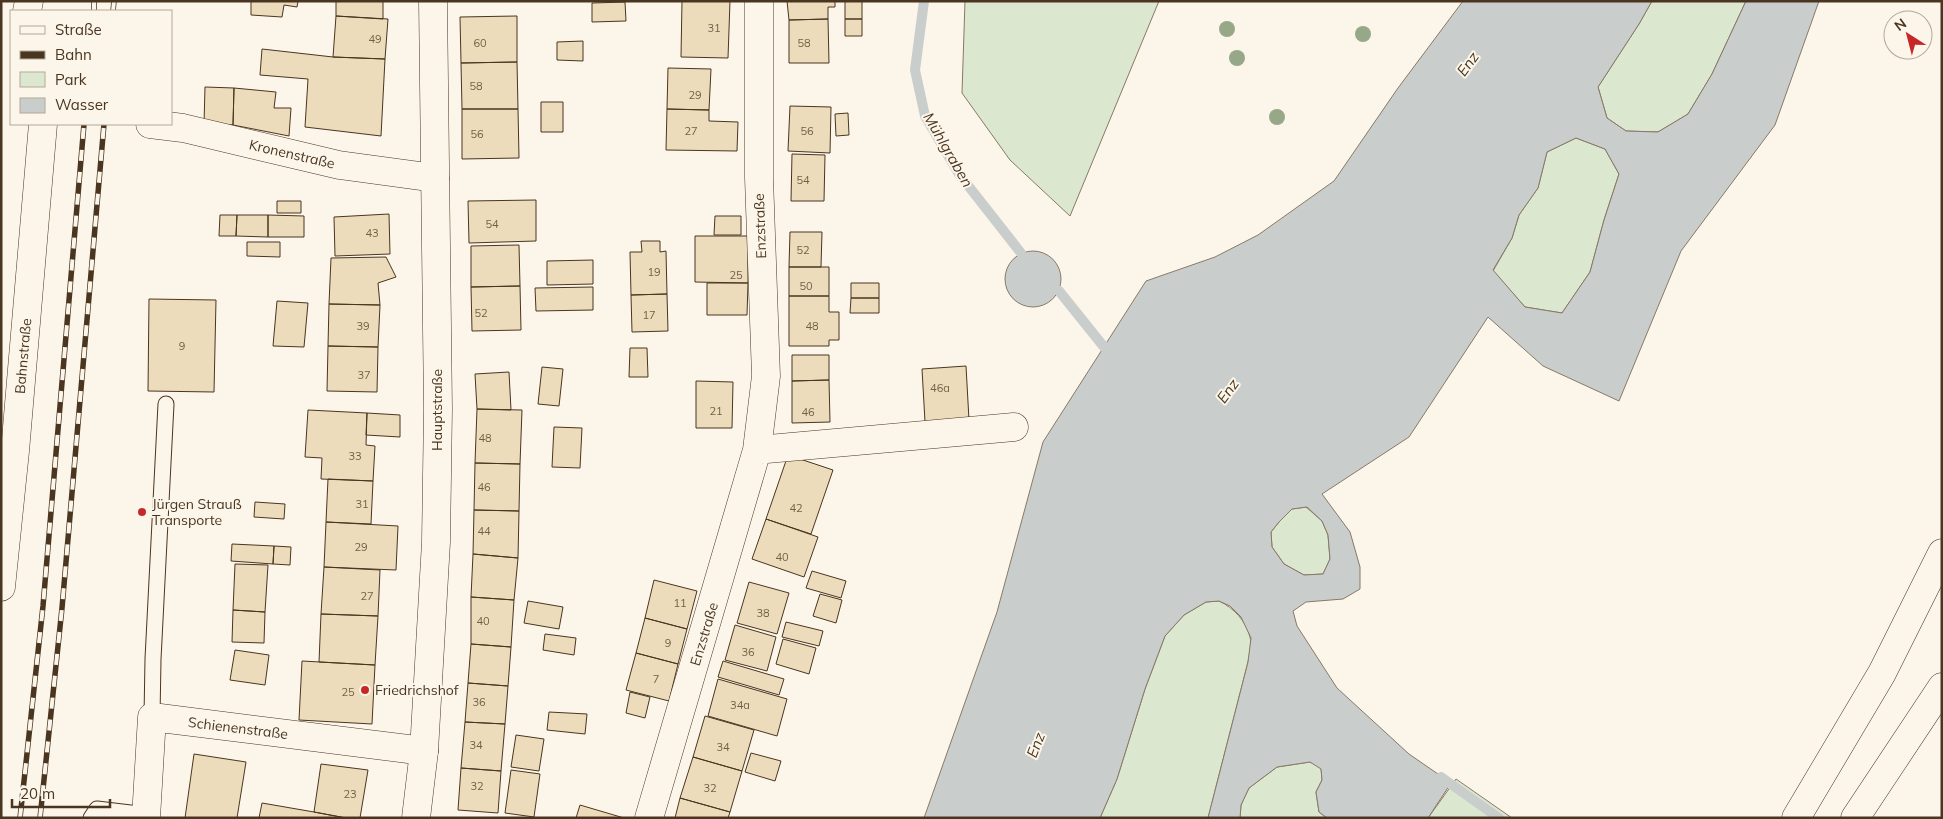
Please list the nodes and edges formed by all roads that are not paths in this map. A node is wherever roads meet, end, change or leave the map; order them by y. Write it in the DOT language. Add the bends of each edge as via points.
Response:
graph roads {
  1 [pos="433,1"];
  2 [pos="759,1"];
  3 [pos="43,125"];
  4 [pos="158,125"];
  5 [pos="435,178"];
  6 [pos="166,404"];
  7 [pos="1014,427"];
  8 [pos="758,450"];
  9 [pos="1942,553"];
  10 [pos="1,587"];
  11 [pos="1942,687"];
  12 [pos="152,717"];
  13 [pos="424,751"];
  14 [pos="146,816"];
  15 [pos="91,818"];
  16 [pos="416,818"];
  17 [pos="649,818"];
  18 [pos="1796,818"];
  19 [pos="1855,818"];
  1 -- 5 [label="street, Hauptstraße"];
  2 -- 8 [label="street, Enzstraße" via="759,178 766,376"];
  3 -- 10 [label="street, Bahnstraße" via="16,451"];
  4 -- 5 [label="street, Kronenstraße" via="339,165"];
  5 -- 13 [label="street, Hauptstraße" via="436,542"];
  6 -- 12 [label="lane"];
  7 -- 8 [label="street"];
  8 -- 17 [label="street, Enzstraße"];
  9 -- 18 [label="street" via="1882,673"];
  11 -- 19 [label="street"];
  12 -- 13 [label="street, Schienenstraße"];
  12 -- 14 [label="street"];
  13 -- 16 [label="street, Hauptstraße"];
  14 -- 15 [label="lane" via="97,809"];
}
